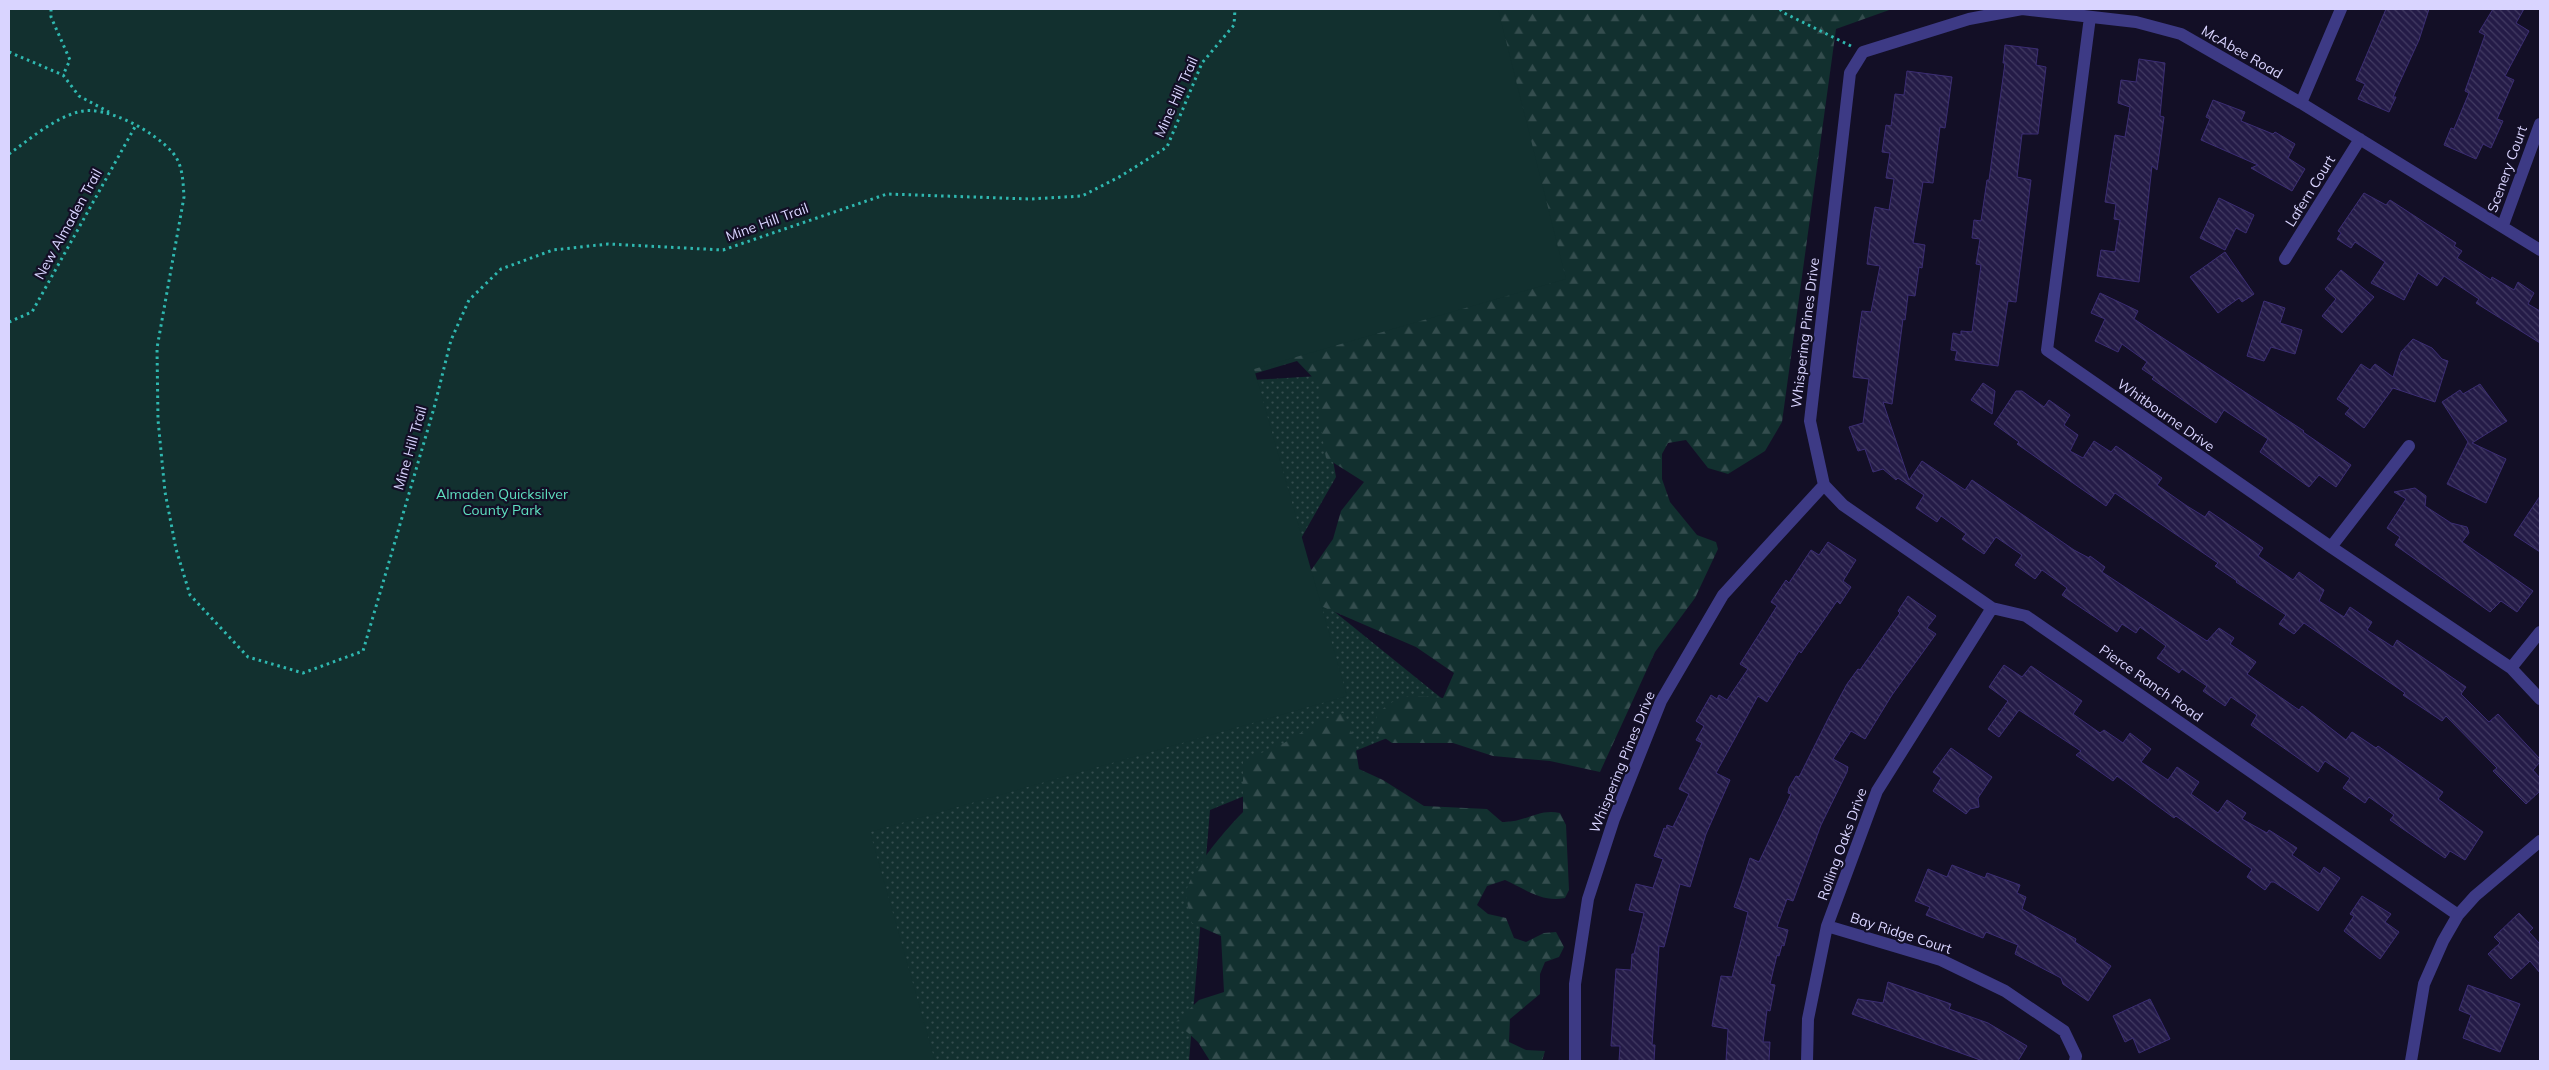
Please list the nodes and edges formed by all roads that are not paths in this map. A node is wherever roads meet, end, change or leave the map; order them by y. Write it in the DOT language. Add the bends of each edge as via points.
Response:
graph roads {
  1 [pos="2341,9"];
  2 [pos="2090,17"];
  3 [pos="1863,52"];
  4 [pos="2301,103"];
  5 [pos="2540,124"];
  6 [pos="2360,139"];
  7 [pos="2503,225"];
  8 [pos="2540,250"];
  9 [pos="2285,259"];
  10 [pos="2409,446"];
  11 [pos="1824,485"];
  12 [pos="2331,547"];
  13 [pos="1992,608"];
  14 [pos="2540,632"];
  15 [pos="2511,668"];
  16 [pos="2540,700"];
  17 [pos="2540,840"];
  18 [pos="2458,915"];
  19 [pos="1827,926"];
  20 [pos="1576,1061"];
  21 [pos="1807,1061"];
  22 [pos="2075,1061"];
  23 [pos="2412,1061"];
  1 -- 4 [label="street"];
  2 -- 3 [label="street, McAbee Road" via="2018,10 1969,19"];
  2 -- 4 [label="street, McAbee Road" via="2136,22 2181,34"];
  2 -- 12 [label="street, Whitbourne Drive" via="2046,350"];
  3 -- 11 [label="street, Whispering Pines Drive" via="1850,73 1810,421"];
  4 -- 6 [label="street, McAbee Road"];
  5 -- 7 [label="street, Scenery Court"];
  6 -- 7 [label="street, McAbee Road"];
  6 -- 9 [label="street, Lafern Court"];
  7 -- 8 [label="street, McAbee Road"];
  10 -- 12 [label="street"];
  11 -- 13 [label="street, Pierce Ranch Road" via="1843,505"];
  11 -- 20 [label="street, Whispering Pines Drive" via="1724,595 1661,701 1614,819 1588,899 1575,984"];
  12 -- 15 [label="street, Whitbourne Drive"];
  13 -- 18 [label="street, Pierce Ranch Road" via="2026,616"];
  13 -- 19 [label="street, Rolling Oaks Drive" via="1877,791"];
  14 -- 15 [label="street"];
  15 -- 16 [label="street, Whitbourne Drive"];
  17 -- 18 [label="street" via="2475,896"];
  18 -- 23 [label="street" via="2424,984"];
  19 -- 21 [label="street, Rolling Oaks Drive" via="1808,1019"];
  19 -- 22 [label="street, Bay Ridge Court" via="1941,960 2005,991 2064,1031 2076,1056"];
}
